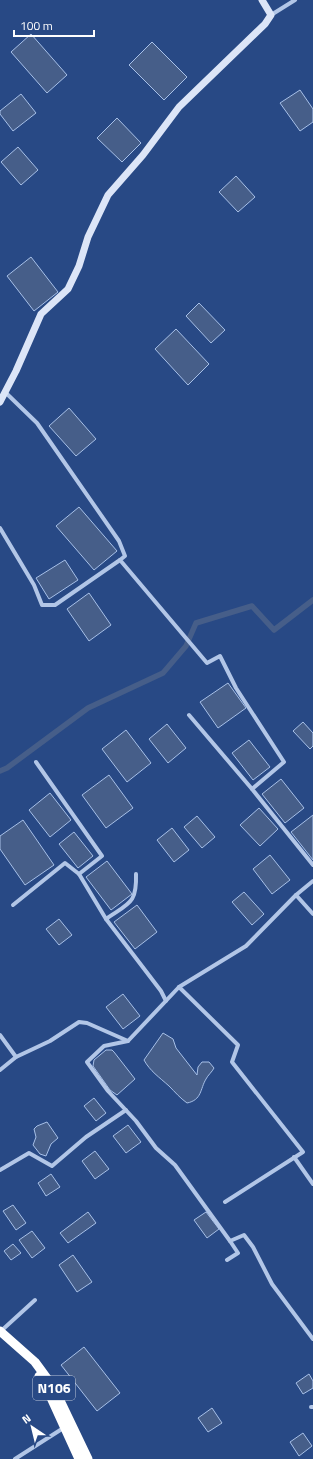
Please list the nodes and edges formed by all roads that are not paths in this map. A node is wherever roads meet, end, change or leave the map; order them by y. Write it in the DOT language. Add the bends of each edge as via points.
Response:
graph roads {
  1 [pos="262,0"];
  2 [pos="295,0"];
  3 [pos="271,15"];
  4 [pos="6,393"];
  5 [pos="0,402"];
  6 [pos="0,528"];
  7 [pos="120,560"];
  8 [pos="189,715"];
  9 [pos="36,762"];
  10 [pos="252,789"];
  11 [pos="313,866"];
  12 [pos="79,874"];
  13 [pos="136,874"];
  14 [pos="313,881"];
  15 [pos="296,895"];
  16 [pos="13,905"];
  17 [pos="313,914"];
  18 [pos="106,919"];
  19 [pos="179,988"];
  20 [pos="166,1001"];
  21 [pos="0,1035"];
  22 [pos="128,1041"];
  23 [pos="16,1057"];
  24 [pos="0,1070"];
  25 [pos="126,1110"];
  26 [pos="294,1157"];
  27 [pos="0,1170"];
  28 [pos="313,1184"];
  29 [pos="225,1202"];
  30 [pos="230,1241"];
  31 [pos="227,1260"];
  32 [pos="35,1300"];
  33 [pos="0,1334"];
  34 [pos="313,1338"];
  35 [pos="68,1425"];
  36 [pos="15,1459"];
  37 [pos="79,1459"];
  38 [pos="88,1459"];
  1 -- 3 [label="street"];
  2 -- 3 [label="street"];
  3 -- 4 [label="street" via="245,44 179,107 143,155 108,195 68,289 41,314"];
  4 -- 5 [label="street"];
  4 -- 7 [label="street" via="37,422 119,541 125,556"];
  6 -- 7 [label="street" via="34,585 42,605 55,605"];
  7 -- 10 [label="street" via="207,663 220,656 236,688 284,762"];
  8 -- 10 [label="street"];
  9 -- 12 [label="street" via="102,856"];
  10 -- 11 [label="street"];
  12 -- 16 [label="street" via="65,863"];
  12 -- 18 [label="street"];
  13 -- 18 [label="street" via="133,901"];
  14 -- 15 [label="street"];
  15 -- 17 [label="street"];
  15 -- 19 [label="street" via="246,946"];
  18 -- 20 [label="street"];
  19 -- 20 [label="street"];
  19 -- 26 [label="street" via="238,1045 232,1062 303,1152"];
  20 -- 22 [label="street"];
  21 -- 23 [label="street"];
  22 -- 23 [label="street" via="87,1022 78,1022 50,1041"];
  22 -- 25 [label="street" via="104,1046 87,1062"];
  23 -- 24 [label="street"];
  25 -- 27 [label="street" via="86,1137 52,1166 29,1153"];
  25 -- 30 [label="street" via="156,1148 175,1165"];
  26 -- 28 [label="street"];
  26 -- 29 [label="street"];
  30 -- 31 [label="street" via="238,1253"];
  30 -- 34 [label="street" via="244,1235 272,1284"];
  32 -- 33 [label="street"];
  33 -- 35 [label="highway, N106" via="37,1368"];
  35 -- 36 [label="street"];
  35 -- 37 [label="highway, N106"];
  35 -- 38 [label="highway, N106"];
}
